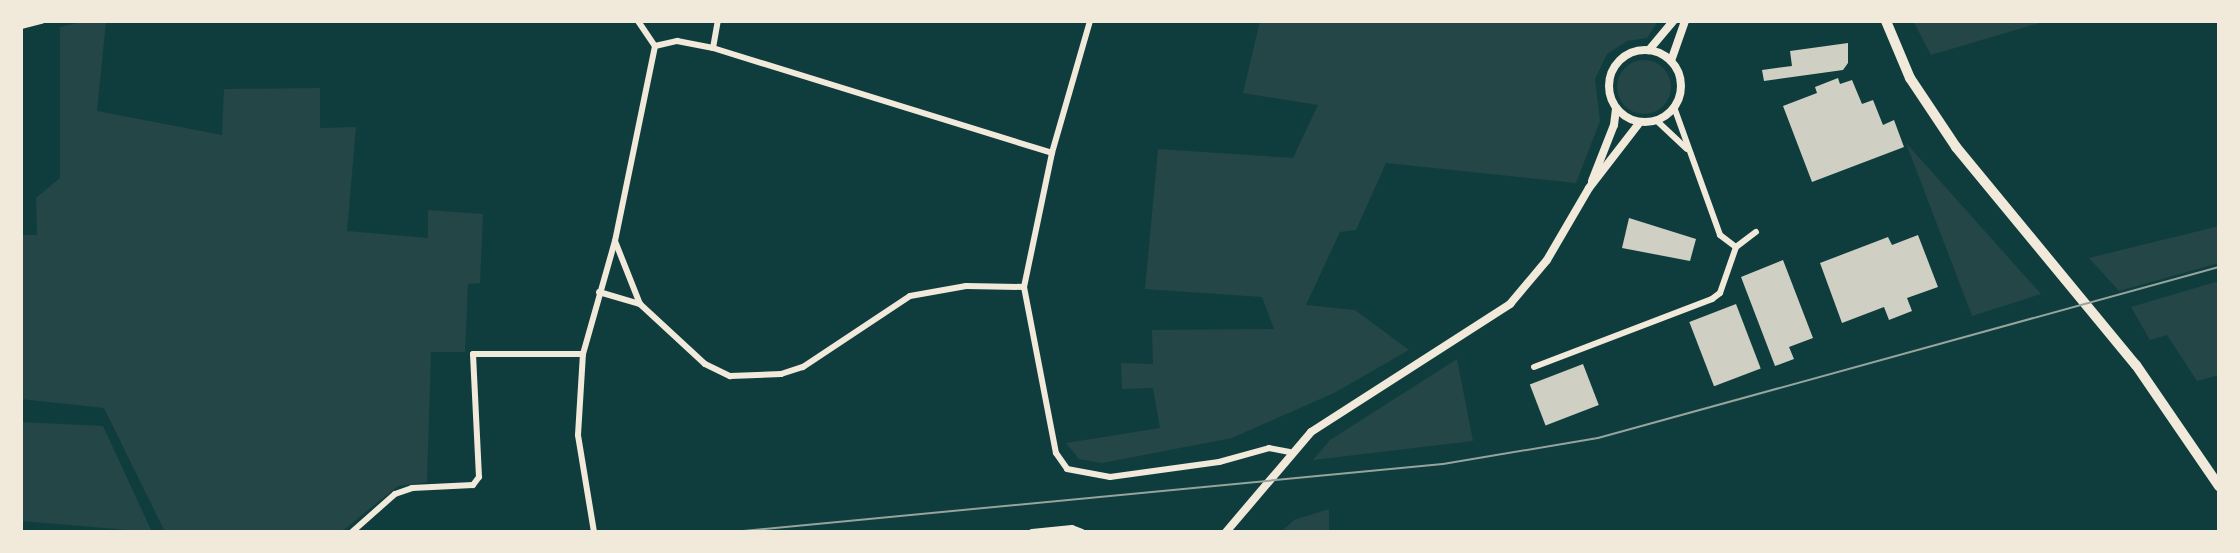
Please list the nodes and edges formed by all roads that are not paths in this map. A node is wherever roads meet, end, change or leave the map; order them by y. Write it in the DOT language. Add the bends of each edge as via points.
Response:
graph roads {
  1 [pos="41,21"];
  2 [pos="638,21"];
  3 [pos="718,21"];
  4 [pos="1090,21"];
  5 [pos="1673,21"];
  6 [pos="1685,21"];
  7 [pos="1885,21"];
  8 [pos="21,26"];
  9 [pos="655,46"];
  10 [pos="713,48"];
  11 [pos="1649,50"];
  12 [pos="1671,61"];
  13 [pos="1674,107"];
  14 [pos="1616,108"];
  15 [pos="1657,120"];
  16 [pos="1640,122"];
  17 [pos="1688,150"];
  18 [pos="1052,153"];
  19 [pos="1589,188"];
  20 [pos="1756,232"];
  21 [pos="615,241"];
  22 [pos="1736,247"];
  23 [pos="1024,287"];
  24 [pos="599,292"];
  25 [pos="640,304"];
  26 [pos="583,354"];
  27 [pos="1534,367"];
  28 [pos="1290,452"];
  29 [pos="2219,486"];
  30 [pos="352,532"];
  31 [pos="593,532"];
  32 [pos="1031,532"];
  33 [pos="1082,532"];
  34 [pos="1226,532"];
  1 -- 8 [label="street"];
  2 -- 9 [label="street"];
  3 -- 10 [label="street"];
  4 -- 18 [label="street"];
  5 -- 11 [label="street"];
  6 -- 12 [label="street"];
  7 -- 29 [label="main road" via="1910,78 1944,130 2136,365"];
  9 -- 10 [label="street" via="677,41"];
  9 -- 21 [label="street"];
  10 -- 18 [label="street"];
  11 -- 12 [label="street"];
  11 -- 14 [label="street" via="1626,55 1611,74 1610,97"];
  12 -- 13 [label="street" via="1681,84"];
  13 -- 15 [label="street"];
  13 -- 17 [label="street"];
  14 -- 16 [label="street"];
  14 -- 19 [label="street"];
  15 -- 16 [label="street"];
  15 -- 17 [label="street"];
  16 -- 19 [label="street"];
  17 -- 22 [label="street" via="1720,235"];
  18 -- 23 [label="street"];
  19 -- 28 [label="street" via="1548,260 1510,304 1311,432"];
  20 -- 22 [label="street"];
  21 -- 24 [label="street"];
  21 -- 25 [label="street"];
  22 -- 27 [label="street" via="1720,292 1713,299"];
  23 -- 25 [label="street" via="966,286 910,296 811,363 755,377 730,376 705,363"];
  23 -- 28 [label="street" via="1056,453 1067,469 1110,477 1219,462 1269,448"];
  24 -- 25 [label="street"];
  24 -- 26 [label="street"];
  26 -- 30 [label="street" via="473,354 479,477 473,485 412,488 395,494"];
  26 -- 31 [label="street" via="578,435"];
  28 -- 34 [label="street"];
  32 -- 33 [label="street" via="1072,528"];
}
